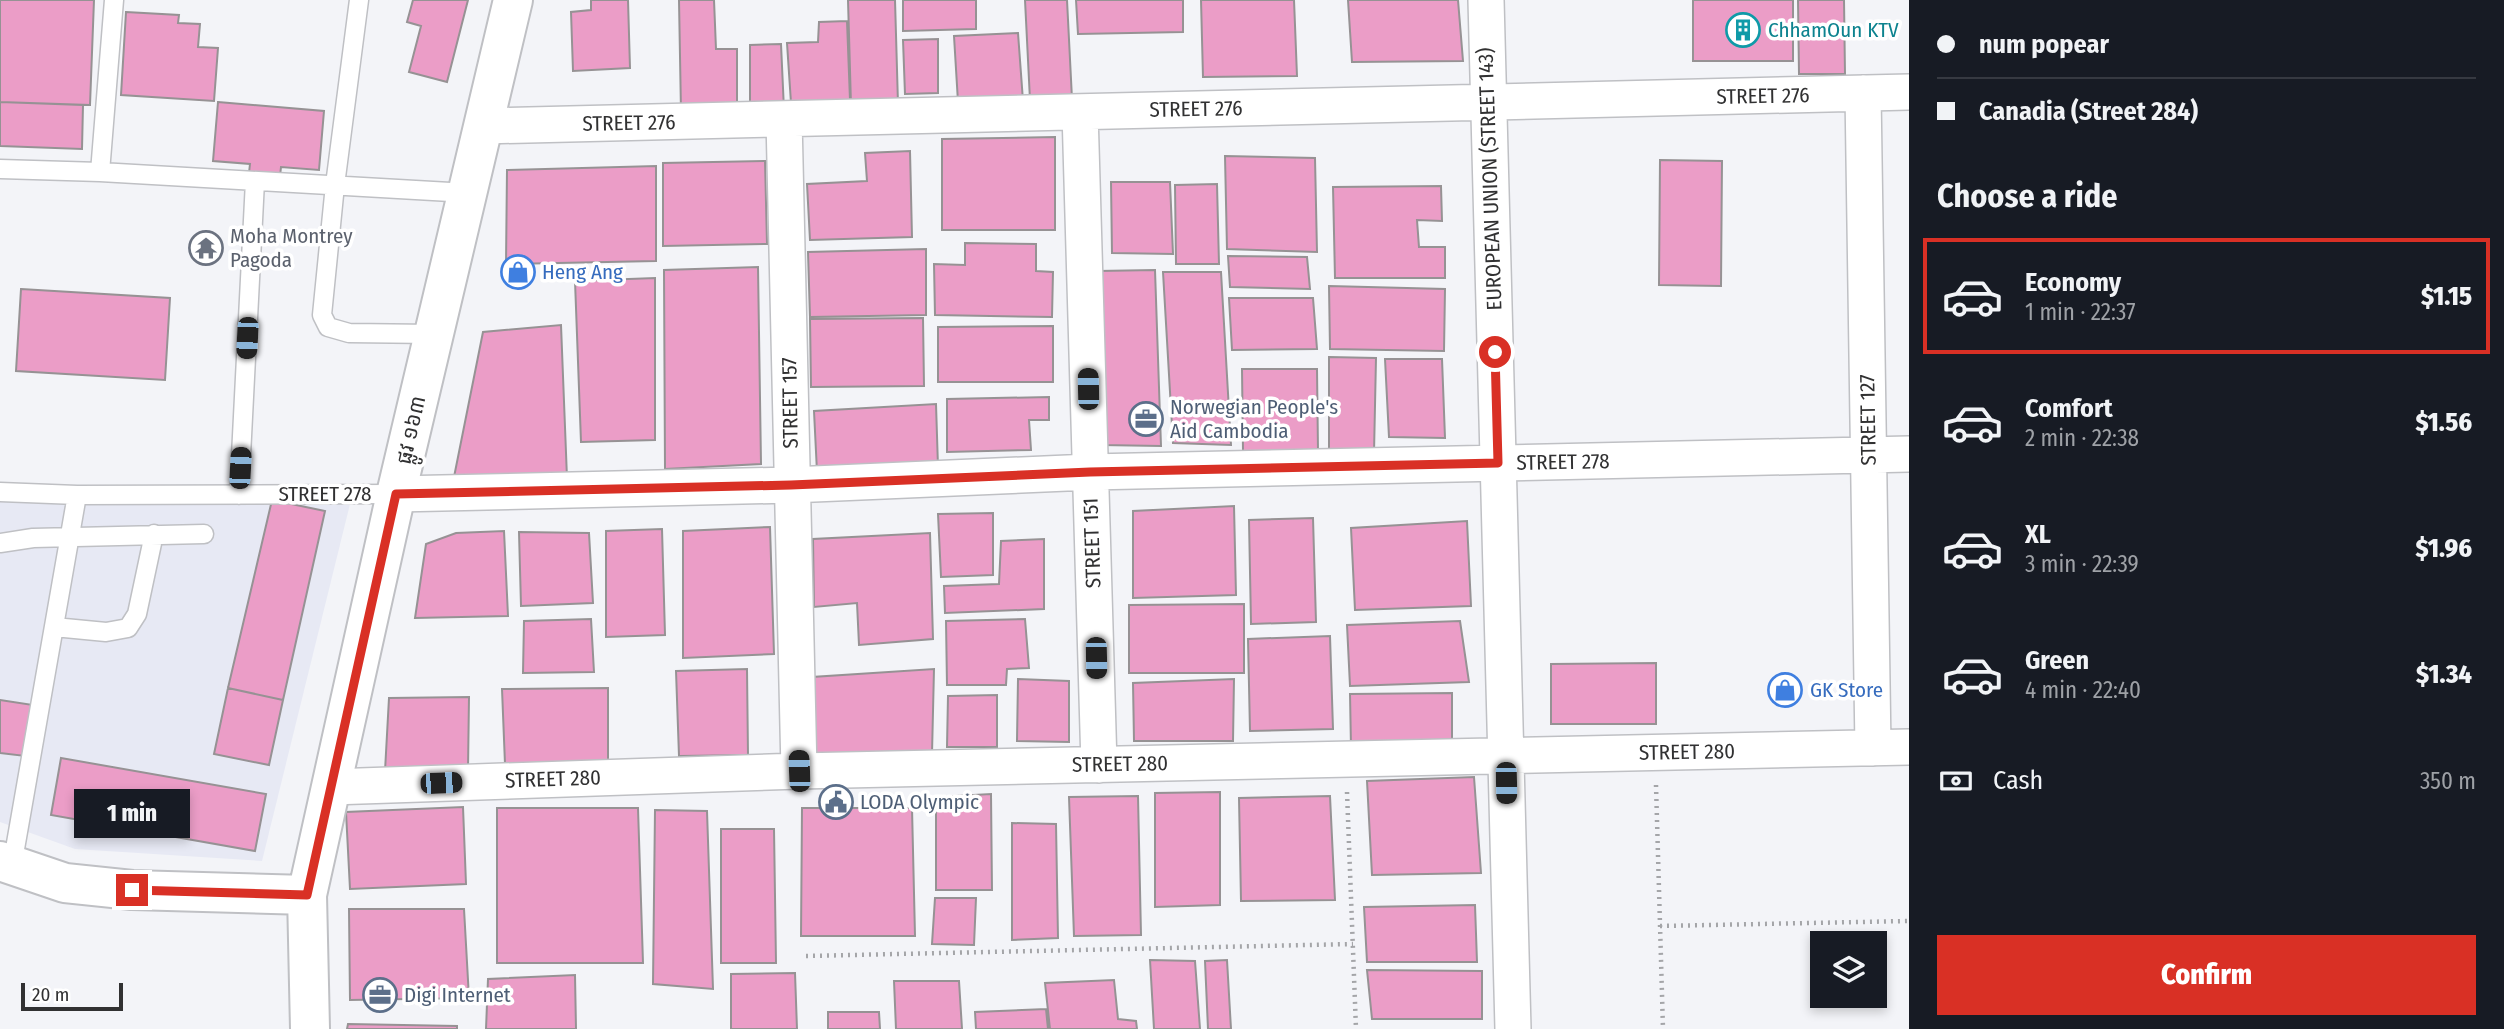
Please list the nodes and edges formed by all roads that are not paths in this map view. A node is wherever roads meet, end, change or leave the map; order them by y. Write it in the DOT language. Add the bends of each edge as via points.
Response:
graph roads {
  1 [pos="114,0"];
  2 [pos="359,0"];
  3 [pos="513,0"];
  4 [pos="1486,0"];
  5 [pos="1909,92"];
  6 [pos="1863,93"];
  7 [pos="1488,102"];
  8 [pos="1080,112"];
  9 [pos="784,119"];
  10 [pos="483,126"];
  11 [pos="0,169"];
  12 [pos="100,172"];
  13 [pos="254,181"];
  14 [pos="335,185"];
  15 [pos="468,192"];
  16 [pos="434,334"];
  17 [pos="1909,454"];
  18 [pos="1869,455"];
  19 [pos="1498,463"];
  20 [pos="1090,472"];
  21 [pos="791,485"];
  22 [pos="0,492"];
  23 [pos="396,494"];
  24 [pos="77,495"];
  25 [pos="239,495"];
  26 [pos="154,534"];
  27 [pos="204,534"];
  28 [pos="69,538"];
  29 [pos="0,543"];
  30 [pos="54,628"];
  31 [pos="1909,747"];
  32 [pos="1873,748"];
  33 [pos="1506,756"];
  34 [pos="1099,765"];
  35 [pos="799,771"];
  36 [pos="331,787"];
  37 [pos="6,864"];
  38 [pos="307,895"];
  39 [pos="310,1029"];
  40 [pos="1513,1029"];
  1 -- 12 [label="lane"];
  2 -- 14 [label="lane"];
  3 -- 10 [label="street, ផ្លូវ ១៦៣"];
  4 -- 7 [label="street, EUROPEAN UNION (STREET 143)"];
  5 -- 6 [label="street, STREET 276"];
  6 -- 7 [label="street, STREET 276"];
  6 -- 18 [label="street, STREET 127"];
  7 -- 8 [label="street, STREET 276"];
  7 -- 19 [label="street, EUROPEAN UNION (STREET 143)"];
  8 -- 9 [label="street, STREET 276"];
  8 -- 20 [label="street, STREET 151"];
  9 -- 10 [label="street, STREET 276"];
  9 -- 21 [label="street, STREET 157"];
  10 -- 15 [label="street, ផ្លូវ ១៦៣"];
  11 -- 12 [label="lane"];
  12 -- 13 [label="lane"];
  13 -- 14 [label="lane"];
  13 -- 25 [label="lane"];
  14 -- 15 [label="lane"];
  14 -- 16 [label="lane" via="322,315 328,327 349,333"];
  15 -- 16 [label="street, ផ្លូវ ១៦៣"];
  16 -- 23 [label="street, ផ្លូវ ១៦៣"];
  17 -- 18 [label="street, STREET 278"];
  18 -- 19 [label="street, STREET 278"];
  18 -- 32 [label="street, STREET 127"];
  19 -- 20 [label="street, STREET 278"];
  19 -- 33 [label="street, EUROPEAN UNION (STREET 143)"];
  20 -- 21 [label="street, STREET 278"];
  20 -- 34 [label="street, STREET 151"];
  21 -- 23 [label="street, STREET 278"];
  21 -- 35 [label="street, STREET 157"];
  22 -- 24 [label="lane, STREET 278"];
  23 -- 25 [label="lane, STREET 278"];
  23 -- 36 [label="street, ផ្លូវ ១៦៣"];
  24 -- 25 [label="lane, STREET 278"];
  24 -- 28 [label="lane"];
  26 -- 27 [label="lane"];
  26 -- 28 [label="lane"];
  26 -- 30 [label="lane" via="137,614 128,628 106,632"];
  28 -- 29 [label="lane"];
  28 -- 30 [label="lane"];
  30 -- 37 [label="lane"];
  31 -- 32 [label="street, STREET 280"];
  32 -- 33 [label="street, STREET 280"];
  33 -- 34 [label="street, STREET 280"];
  33 -- 40 [label="street, EUROPEAN UNION (STREET 143)"];
  34 -- 35 [label="street, STREET 280"];
  35 -- 36 [label="street, STREET 280"];
  36 -- 38 [label="street, ផ្លូវ ១៦៣"];
  37 -- 38 [label="street" via="65,883 132,890"];
  38 -- 39 [label="street, ផ្លូវ ១៦៣"];
}
